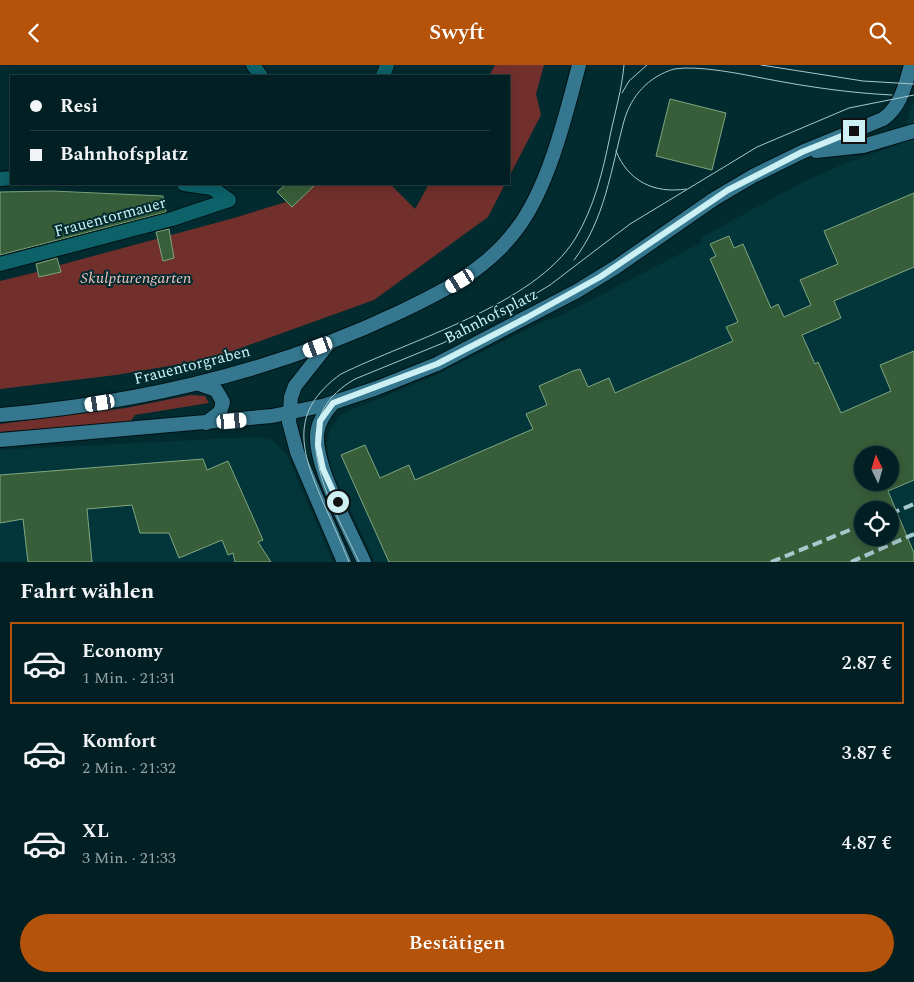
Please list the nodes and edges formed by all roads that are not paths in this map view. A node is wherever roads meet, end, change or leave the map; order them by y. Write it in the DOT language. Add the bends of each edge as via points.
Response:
graph roads {
  1 [pos="579,65"];
  2 [pos="911,65"];
  3 [pos="914,131"];
  4 [pos="802,152"];
  5 [pos="191,185"];
  6 [pos="0,264"];
  7 [pos="330,342"];
  8 [pos="199,384"];
  9 [pos="333,403"];
  10 [pos="289,413"];
  11 [pos="0,415"];
  12 [pos="205,423"];
  13 [pos="0,440"];
  14 [pos="344,562"];
  15 [pos="364,562"];
  1 -- 7 [label="main road" via="542,179 523,220 501,249 446,289"];
  2 -- 4 [label="main road, Bahnhofsplatz" via="901,98 887,115"];
  3 -- 4 [label="main road, Bahnhofsplatz" via="863,146"];
  4 -- 9 [label="main road, Bahnhofsplatz" via="714,199 600,277 526,318 437,364"];
  5 -- 6 [label="street, Frauentormauer" via="212,188 229,200 172,219"];
  7 -- 8 [label="main road, Frauentorgraben"];
  7 -- 10 [label="main road" via="295,386"];
  8 -- 11 [label="main road, Frauentorgraben" via="117,400"];
  8 -- 12 [label="main road" via="216,390 222,402 220,412"];
  9 -- 10 [label="main road"];
  9 -- 15 [label="main road" via="319,425 319,452 323,469"];
  10 -- 12 [label="main road"];
  10 -- 14 [label="main road" via="291,438"];
  12 -- 13 [label="main road"];
}
